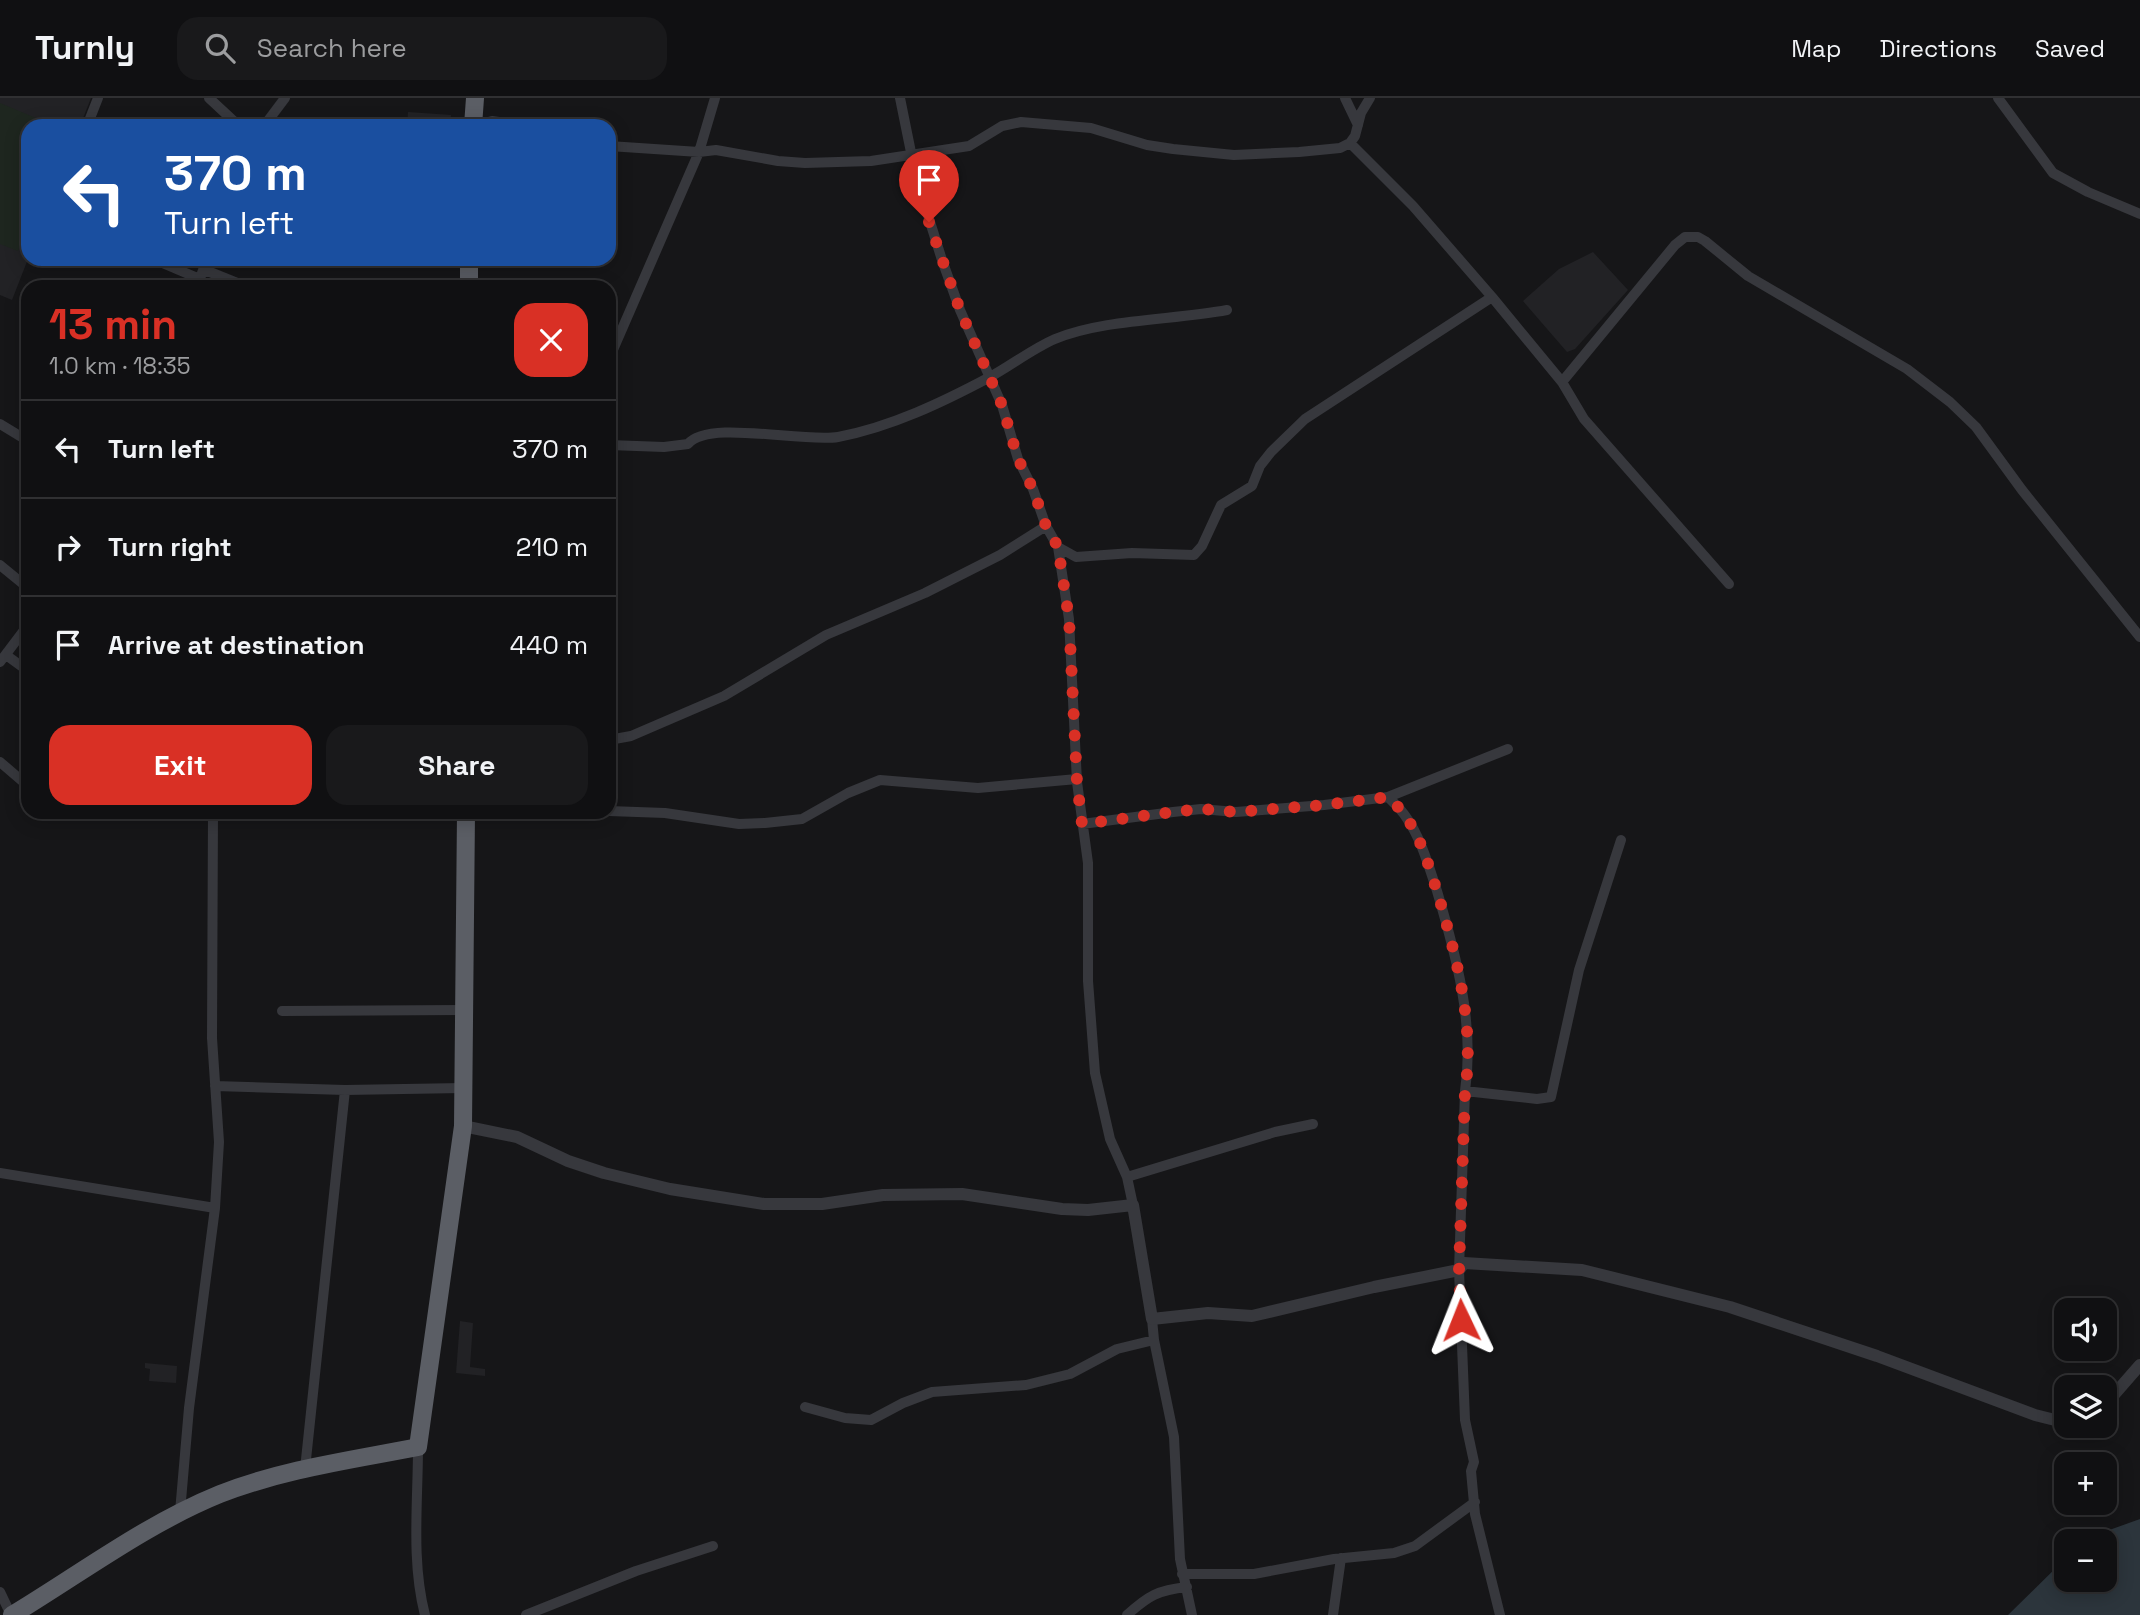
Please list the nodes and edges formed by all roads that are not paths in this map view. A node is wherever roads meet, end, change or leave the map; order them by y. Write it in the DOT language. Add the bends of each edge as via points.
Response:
graph roads {
  1 [pos="98,98"];
  2 [pos="209,98"];
  3 [pos="285,98"];
  4 [pos="475,98"];
  5 [pos="715,98"];
  6 [pos="900,98"];
  7 [pos="1345,98"];
  8 [pos="1370,98"];
  9 [pos="1998,98"];
  10 [pos="90,119"];
  11 [pos="232,119"];
  12 [pos="269,119"];
  13 [pos="474,119"];
  14 [pos="1358,125"];
  15 [pos="1350,143"];
  16 [pos="616,146"];
  17 [pos="699,152"];
  18 [pos="911,155"];
  19 [pos="2140,214"];
  20 [pos="176,266"];
  21 [pos="202,274"];
  22 [pos="223,280"];
  23 [pos="1492,297"];
  24 [pos="1227,310"];
  25 [pos="616,343"];
  26 [pos="991,376"];
  27 [pos="1562,382"];
  28 [pos="0,424"];
  29 [pos="21,437"];
  30 [pos="616,445"];
  31 [pos="1046,526"];
  32 [pos="1058,547"];
  33 [pos="0,565"];
  34 [pos="21,582"];
  35 [pos="1729,584"];
  36 [pos="21,635"];
  37 [pos="2140,636"];
  38 [pos="3,659"];
  39 [pos="21,668"];
  40 [pos="616,739"];
  41 [pos="1508,749"];
  42 [pos="0,762"];
  43 [pos="21,780"];
  44 [pos="1077,782"];
  45 [pos="1388,797"];
  46 [pos="616,811"];
  47 [pos="213,819"];
  48 [pos="466,819"];
  49 [pos="1082,824"];
  50 [pos="1621,839"];
  51 [pos="463,1010"];
  52 [pos="282,1011"];
  53 [pos="215,1086"];
  54 [pos="463,1088"];
  55 [pos="345,1090"];
  56 [pos="1465,1091"];
  57 [pos="1313,1124"];
  58 [pos="463,1126"];
  59 [pos="0,1173"];
  60 [pos="1127,1177"];
  61 [pos="1133,1205"];
  62 [pos="215,1208"];
  63 [pos="1459,1270"];
  64 [pos="1152,1318"];
  65 [pos="1154,1340"];
  66 [pos="2140,1365"];
  67 [pos="2117,1391"];
  68 [pos="805,1407"];
  69 [pos="2054,1420"];
  70 [pos="418,1447"];
  71 [pos="305,1469"];
  72 [pos="1475,1502"];
  73 [pos="180,1513"];
  74 [pos="713,1546"];
  75 [pos="1341,1558"];
  76 [pos="1182,1574"];
  77 [pos="1187,1587"];
  78 [pos="0,1592"];
  79 [pos="36,1609"];
  80 [pos="532,1614"];
  81 [pos="11,1615"];
  82 [pos="425,1615"];
  83 [pos="1127,1615"];
  84 [pos="1192,1615"];
  85 [pos="1332,1615"];
  86 [pos="1500,1615"];
  1 -- 10 [label="street"];
  2 -- 11 [label="street"];
  3 -- 12 [label="street"];
  4 -- 13 [label="highway"];
  5 -- 17 [label="street"];
  6 -- 18 [label="street"];
  7 -- 14 [label="street"];
  8 -- 14 [label="street"];
  9 -- 19 [label="street" via="2053,173"];
  14 -- 15 [label="street"];
  15 -- 18 [label="street" via="1340,148 1234,155 1147,145 1091,128 1021,122 1002,126 969,146"];
  15 -- 23 [label="street" via="1413,206"];
  16 -- 17 [label="street"];
  17 -- 18 [label="street" via="716,150 805,163"];
  17 -- 25 [label="street"];
  18 -- 26 [label="street" via="960,310"];
  20 -- 21 [label="street"];
  21 -- 22 [label="street"];
  23 -- 27 [label="street"];
  23 -- 32 [label="street" via="1305,419 1271,452 1252,486 1221,505 1194,555 1076,556"];
  24 -- 26 [label="street" via="1085,329 1055,339"];
  26 -- 30 [label="street" via="915,414 835,437 719,431 674,446"];
  26 -- 31 [label="street"];
  27 -- 35 [label="street" via="1584,419"];
  27 -- 37 [label="street" via="1675,245 1685,237 1698,237 1748,276 1907,369 1950,402 1976,427"];
  28 -- 29 [label="street"];
  31 -- 32 [label="street"];
  31 -- 40 [label="street" via="925,593 826,635 724,696"];
  32 -- 44 [label="street" via="1069,619"];
  33 -- 34 [label="street"];
  36 -- 38 [label="street"];
  38 -- 39 [label="street"];
  41 -- 45 [label="street"];
  42 -- 43 [label="street"];
  44 -- 46 [label="street" via="978,788 880,780 802,819 765,823"];
  44 -- 49 [label="street"];
  45 -- 49 [label="street" via="1248,811 1201,809"];
  45 -- 56 [label="street" via="1407,817 1428,864 1452,943 1466,1017"];
  47 -- 53 [label="street"];
  48 -- 51 [label="highway"];
  49 -- 60 [label="street" via="1088,863 1088,981 1095,1073 1110,1139"];
  50 -- 56 [label="street" via="1579,970 1551,1097"];
  51 -- 52 [label="street"];
  51 -- 54 [label="highway"];
  53 -- 55 [label="street"];
  53 -- 62 [label="street" via="219,1142"];
  54 -- 55 [label="street"];
  54 -- 58 [label="highway"];
  55 -- 71 [label="street"];
  56 -- 63 [label="street"];
  57 -- 60 [label="street"];
  58 -- 61 [label="street" via="517,1138 604,1173 764,1204 822,1204 883,1195 945,1193 1062,1209"];
  58 -- 70 [label="highway"];
  59 -- 62 [label="street"];
  60 -- 61 [label="street"];
  61 -- 64 [label="street"];
  62 -- 73 [label="street"];
  63 -- 64 [label="street" via="1252,1316 1208,1313"];
  63 -- 69 [label="street" via="1464,1263 1582,1270 1730,1307"];
  63 -- 72 [label="street" via="1465,1420 1474,1462"];
  64 -- 65 [label="street"];
  65 -- 68 [label="street" via="1117,1349 1070,1374 1026,1385 932,1392 871,1420"];
  65 -- 76 [label="street" via="1174,1437"];
  66 -- 67 [label="street"];
  70 -- 71 [label="highway"];
  70 -- 82 [label="street" via="417,1558"];
  71 -- 73 [label="highway" via="231,1491"];
  72 -- 75 [label="street" via="1415,1546 1394,1553"];
  72 -- 86 [label="street"];
  73 -- 79 [label="highway"];
  74 -- 80 [label="street" via="636,1571"];
  75 -- 76 [label="street" via="1254,1574"];
  75 -- 85 [label="street"];
  76 -- 77 [label="street"];
  77 -- 83 [label="street" via="1145,1598"];
  77 -- 84 [label="street"];
  78 -- 81 [label="street"];
  79 -- 81 [label="highway"];
}
